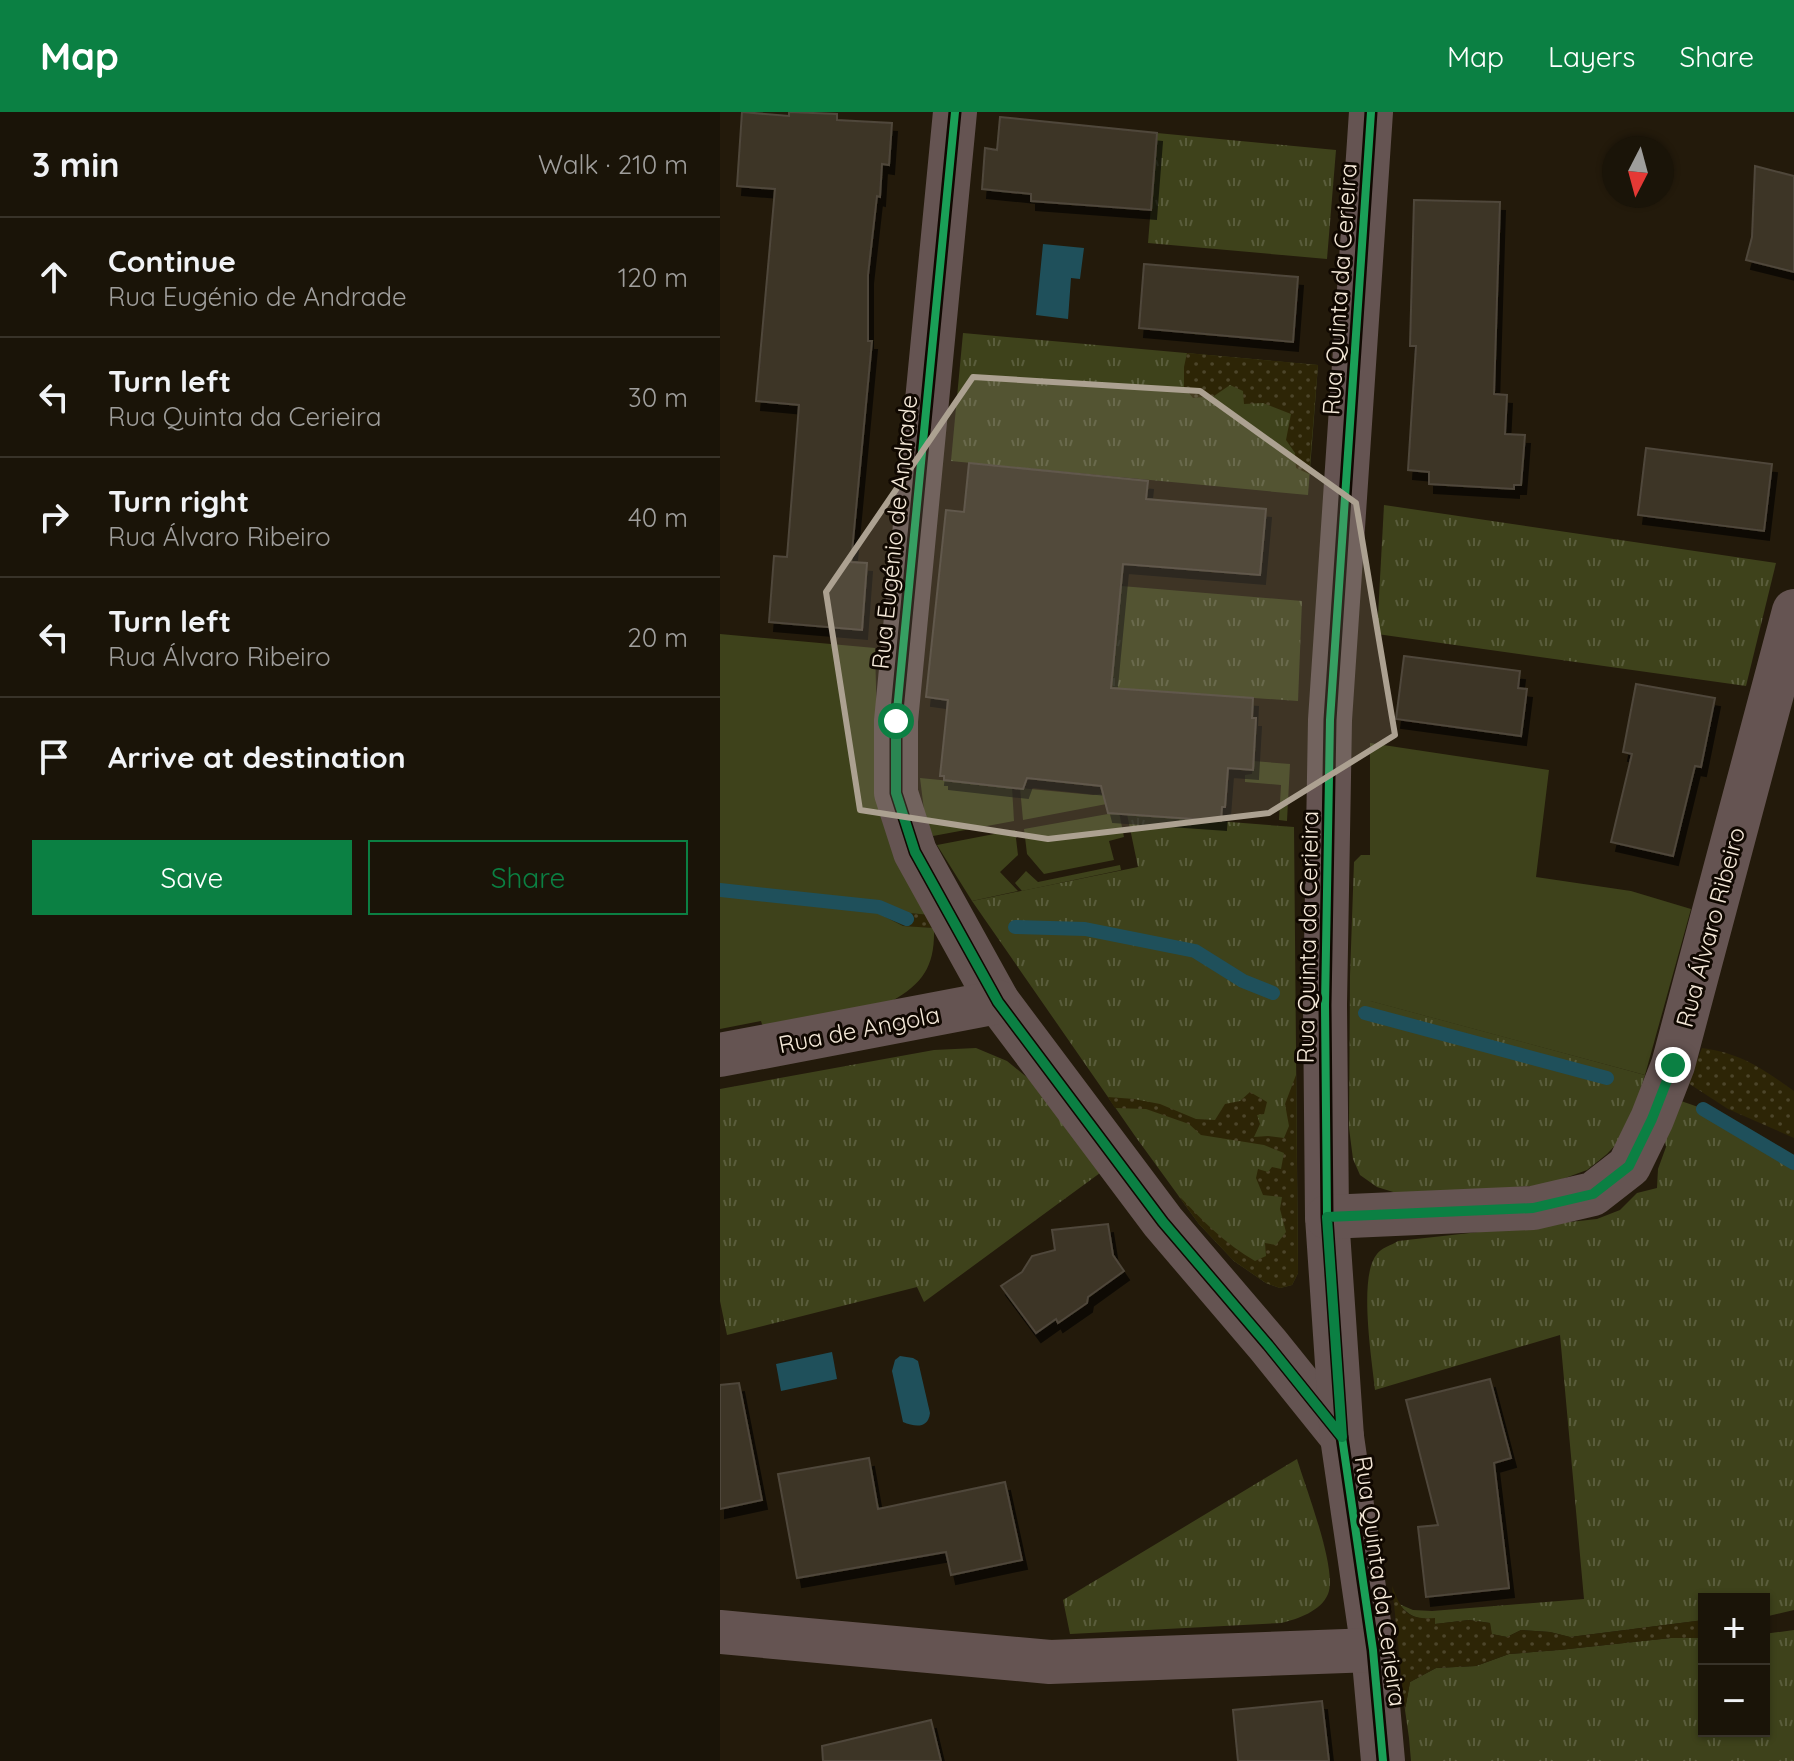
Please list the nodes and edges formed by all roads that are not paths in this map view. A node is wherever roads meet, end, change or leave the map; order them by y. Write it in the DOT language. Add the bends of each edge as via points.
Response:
graph roads {
  1 [pos="955,112"];
  2 [pos="1371,112"];
  3 [pos="1794,611"];
  4 [pos="998,1002"];
  5 [pos="720,1055"];
  6 [pos="1327,1217"];
  7 [pos="1342,1437"];
  8 [pos="720,1632"];
  9 [pos="1373,1650"];
  10 [pos="1383,1761"];
  1 -- 4 [label="street, Rua Eugénio de Andrade" via="896,721 896,793 915,852"];
  2 -- 6 [label="street, Rua Quinta da Cerieira" via="1330,720"];
  3 -- 6 [label="street, Rua Álvaro Ribeiro" via="1673,1065 1629,1166 1593,1194 1533,1208"];
  4 -- 5 [label="street, Rua de Angola"];
  4 -- 7 [label="street, Rua Eugénio de Andrade" via="1163,1222"];
  6 -- 7 [label="street, Rua Quinta da Cerieira"];
  7 -- 9 [label="street, Rua Quinta da Cerieira"];
  8 -- 9 [label="street" via="1050,1662"];
  9 -- 10 [label="street, Rua Quinta da Cerieira"];
}
